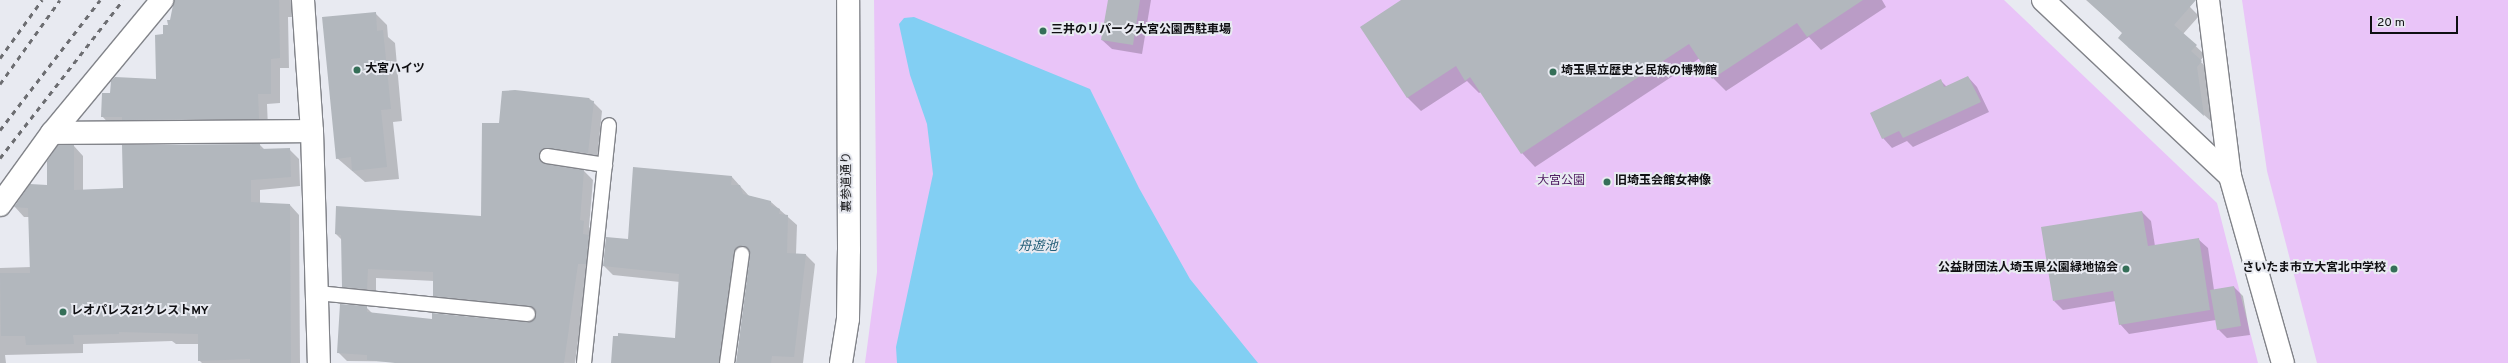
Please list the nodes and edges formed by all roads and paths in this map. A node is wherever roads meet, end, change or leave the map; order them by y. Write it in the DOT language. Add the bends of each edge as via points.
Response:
graph roads {
  1 [pos="162,0"];
  2 [pos="303,0"];
  3 [pos="848,0"];
  4 [pos="2043,0"];
  5 [pos="2208,0"];
  6 [pos="609,125"];
  7 [pos="312,131"];
  8 [pos="52,133"];
  9 [pos="547,156"];
  10 [pos="605,165"];
  11 [pos="2230,176"];
  12 [pos="0,205"];
  13 [pos="742,254"];
  14 [pos="317,293"];
  15 [pos="528,314"];
  16 [pos="319,363"];
  17 [pos="584,363"];
  18 [pos="727,363"];
  19 [pos="841,363"];
  20 [pos="2283,363"];
  1 -- 8 [label="street"];
  2 -- 7 [label="street"];
  3 -- 19 [label="street, 裏参道通り" via="848,319"];
  4 -- 11 [label="street"];
  5 -- 11 [label="street"];
  6 -- 10 [label="lane"];
  7 -- 8 [label="street"];
  7 -- 14 [label="street"];
  8 -- 12 [label="street"];
  9 -- 10 [label="lane"];
  10 -- 17 [label="lane"];
  11 -- 20 [label="street"];
  13 -- 18 [label="lane"];
  14 -- 15 [label="lane"];
  14 -- 16 [label="street"];
}
